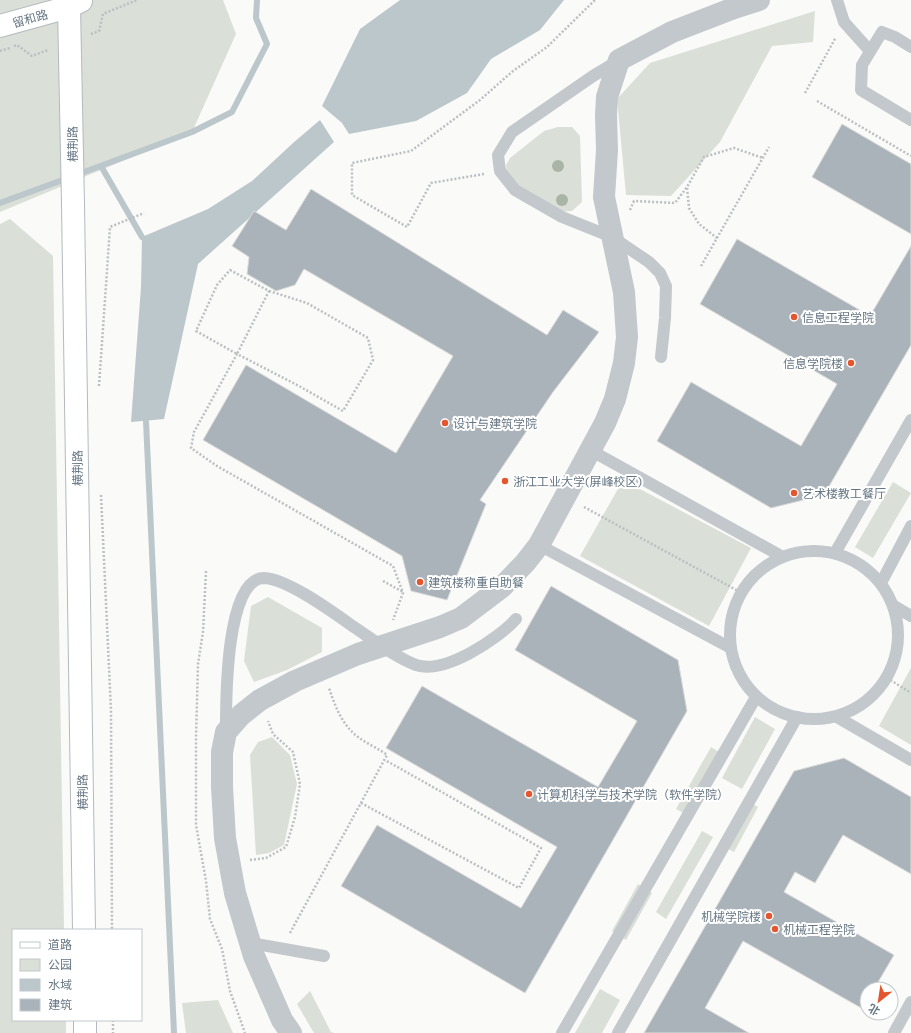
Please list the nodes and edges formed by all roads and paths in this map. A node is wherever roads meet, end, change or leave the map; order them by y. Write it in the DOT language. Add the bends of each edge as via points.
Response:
graph roads {
  1 [pos="137,0"];
  2 [pos="595,0"];
  3 [pos="759,0"];
  4 [pos="837,0"];
  5 [pos="76,3"];
  6 [pos="844,22"];
  7 [pos="0,26"];
  8 [pos="99,31"];
  9 [pos="911,47"];
  10 [pos="0,51"];
  11 [pos="870,51"];
  12 [pos="32,56"];
  13 [pos="619,60"];
  14 [pos="805,93"];
  15 [pos="817,101"];
  16 [pos="911,120"];
  17 [pos="769,147"];
  18 [pos="911,156"];
  19 [pos="763,158"];
  20 [pos="500,171"];
  21 [pos="687,187"];
  22 [pos="144,213"];
  23 [pos="612,238"];
  24 [pos="717,238"];
  25 [pos="701,266"];
  26 [pos="269,291"];
  27 [pos="237,354"];
  28 [pos="662,357"];
  29 [pos="99,388"];
  30 [pos="911,420"];
  31 [pos="590,450"];
  32 [pos="100,488"];
  33 [pos="565,497"];
  34 [pos="911,526"];
  35 [pos="539,545"];
  36 [pos="835,553"];
  37 [pos="781,556"];
  38 [pos="383,580"];
  39 [pos="881,583"];
  40 [pos="740,592"];
  41 [pos="404,593"];
  42 [pos="894,606"];
  43 [pos="911,616"];
  44 [pos="516,619"];
  45 [pos="382,646"];
  46 [pos="730,647"];
  47 [pos="321,669"];
  48 [pos="887,678"];
  49 [pos="911,693"];
  50 [pos="756,697"];
  51 [pos="260,700"];
  52 [pos="797,717"];
  53 [pos="837,717"];
  54 [pos="226,732"];
  55 [pos="385,760"];
  56 [pos="911,760"];
  57 [pos="361,803"];
  58 [pos="230,861"];
  59 [pos="84,929"];
  60 [pos="112,929"];
  61 [pos="250,943"];
  62 [pos="281,949"];
  63 [pos="324,956"];
  64 [pos="911,1002"];
  65 [pos="85,1021"];
  66 [pos="113,1021"];
  67 [pos="85,1033"];
  68 [pos="113,1033"];
  69 [pos="291,1033"];
  70 [pos="562,1033"];
  71 [pos="618,1033"];
  72 [pos="894,1033"];
  1 -- 8 [label="path" via="103,14"];
  2 -- 20 [label="path" via="547,47 412,151 352,163 352,195 407,227 431,183"];
  3 -- 13 [label="street" via="672,32"];
  4 -- 6 [label="lane"];
  5 -- 7 [label="street, 留和路"];
  5 -- 59 [label="street, 横荆路" via="72,133"];
  6 -- 11 [label="lane"];
  6 -- 14 [label="path"];
  9 -- 11 [label="lane" via="882,32"];
  10 -- 12 [label="path" via="17,45"];
  11 -- 16 [label="lane" via="862,65 861,90"];
  13 -- 20 [label="lane" via="512,132 498,155"];
  13 -- 23 [label="street" via="607,97 606,115 604,197"];
  15 -- 18 [label="path"];
  17 -- 19 [label="path"];
  19 -- 21 [label="path" via="734,148 704,157"];
  19 -- 24 [label="path"];
  20 -- 23 [label="lane" via="515,190 562,217"];
  21 -- 23 [label="path" via="675,203 634,201 622,226"];
  21 -- 24 [label="path" via="689,208 699,224"];
  22 -- 29 [label="path" via="110,227"];
  23 -- 28 [label="lane" via="649,262 660,273 666,286"];
  23 -- 31 [label="street" via="624,292 627,336 615,399"];
  24 -- 25 [label="path"];
  26 -- 27 [label="path"];
  26 -- 27 [label="path" via="230,270 217,285 196,331"];
  26 -- 27 [label="path" via="307,304 368,338 373,360 343,411"];
  27 -- 41 [label="path" via="194,432 191,448 394,566"];
  30 -- 36 [label="lane"];
  31 -- 33 [label="street"];
  31 -- 37 [label="lane"];
  32 -- 60 [label="path" via="111,710"];
  33 -- 35 [label="street"];
  33 -- 40 [label="path"];
  34 -- 39 [label="lane"];
  35 -- 45 [label="street" via="526,563 502,587 461,618 440,628"];
  35 -- 46 [label="lane"];
  36 -- 37 [label="lane" via="808,550"];
  36 -- 39 [label="lane" via="860,564"];
  37 -- 40 [label="lane" via="758,571"];
  38 -- 41 [label="path"];
  39 -- 42 [label="lane"];
  40 -- 46 [label="lane" via="730,618"];
  41 -- 45 [label="path"];
  42 -- 43 [label="lane"];
  42 -- 48 [label="lane" via="899,633 895,660"];
  44 -- 45 [label="lane" via="491,641 474,651 455,660 432,666 416,666"];
  45 -- 47 [label="street"];
  45 -- 54 [label="lane" via="306,595 264,578 253,582 245,592 235,615 228,674"];
  46 -- 50 [label="lane" via="738,674"];
  47 -- 51 [label="street"];
  47 -- 55 [label="path" via="342,719 357,736 387,756"];
  48 -- 49 [label="path"];
  48 -- 53 [label="lane" via="863,705"];
  50 -- 52 [label="lane" via="780,713"];
  50 -- 70 [label="lane"];
  51 -- 54 [label="street" via="240,715"];
  51 -- 58 [label="path" via="273,734 292,752 300,784 295,817 286,847 266,858"];
  52 -- 53 [label="lane" via="808,720"];
  52 -- 71 [label="lane"];
  53 -- 56 [label="lane"];
  54 -- 58 [label="street" via="222,752 222,787 225,838"];
  55 -- 57 [label="path"];
  55 -- 57 [label="path" via="541,848 538,854 519,888"];
  57 -- 62 [label="path"];
  58 -- 61 [label="street" via="235,893"];
  61 -- 62 [label="lane"];
  61 -- 69 [label="street" via="282,1020"];
  62 -- 63 [label="lane"];
  64 -- 72 [label="lane"];
  65 -- 67 [label="street"];
  66 -- 68 [label="path"];
}
